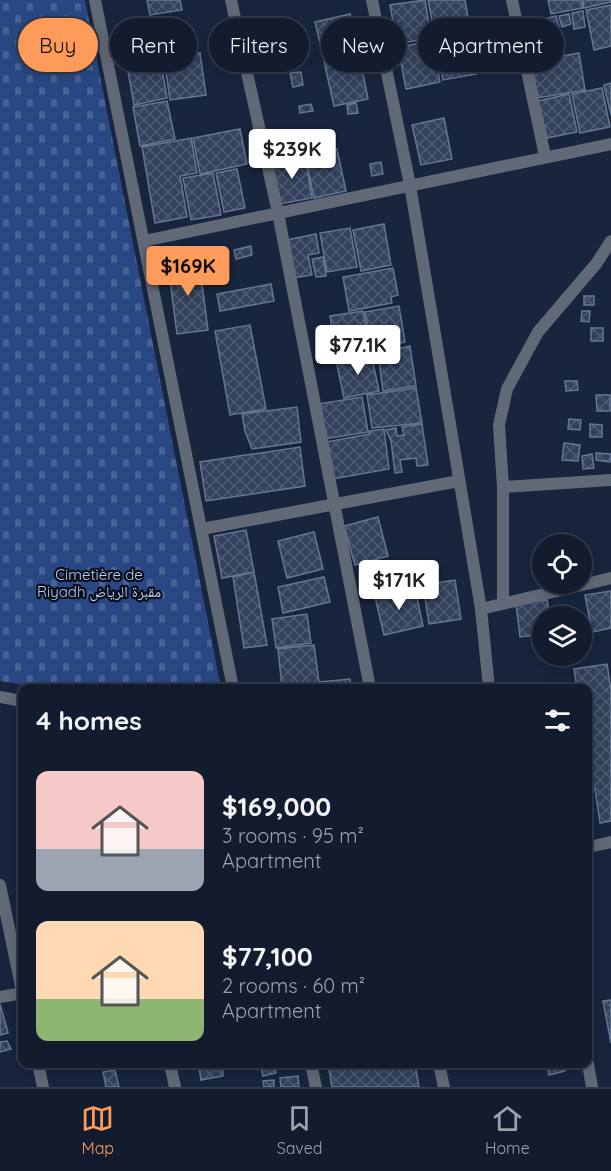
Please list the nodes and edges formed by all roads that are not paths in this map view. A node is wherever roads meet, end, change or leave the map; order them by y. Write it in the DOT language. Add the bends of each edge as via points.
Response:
graph roads {
  1 [pos="95,0"];
  2 [pos="231,0"];
  3 [pos="372,0"];
  4 [pos="512,0"];
  5 [pos="611,144"];
  6 [pos="545,156"];
  7 [pos="410,184"];
  8 [pos="278,213"];
  9 [pos="144,241"];
  10 [pos="611,241"];
  11 [pos="611,480"];
  12 [pos="459,481"];
  13 [pos="502,487"];
  14 [pos="335,506"];
  15 [pos="202,529"];
  16 [pos="611,579"];
  17 [pos="503,603"];
  18 [pos="481,609"];
  19 [pos="232,684"];
  20 [pos="369,684"];
  21 [pos="489,684"];
  22 [pos="0,697"];
  23 [pos="18,700"];
  24 [pos="611,842"];
  25 [pos="592,846"];
  26 [pos="0,885"];
  27 [pos="18,973"];
  28 [pos="18,993"];
  29 [pos="0,997"];
  30 [pos="39,1068"];
  31 [pos="171,1068"];
  32 [pos="312,1068"];
  33 [pos="440,1068"];
  34 [pos="589,1068"];
  35 [pos="43,1087"];
  36 [pos="175,1087"];
  37 [pos="316,1087"];
  38 [pos="444,1087"];
  39 [pos="592,1087"];
  1 -- 9 [label="street"];
  2 -- 8 [label="street"];
  3 -- 7 [label="street"];
  4 -- 6 [label="street"];
  5 -- 6 [label="street"];
  6 -- 7 [label="street"];
  7 -- 8 [label="street"];
  7 -- 12 [label="street"];
  8 -- 9 [label="street"];
  8 -- 14 [label="street"];
  9 -- 15 [label="street"];
  10 -- 13 [label="street" via="538,332 507,389 499,425"];
  11 -- 13 [label="street"];
  12 -- 14 [label="street"];
  12 -- 18 [label="street"];
  13 -- 17 [label="street"];
  14 -- 15 [label="street"];
  14 -- 20 [label="street"];
  15 -- 19 [label="street"];
  16 -- 17 [label="street"];
  17 -- 18 [label="street"];
  18 -- 21 [label="street"];
  22 -- 23 [label="street"];
  24 -- 25 [label="street"];
  26 -- 27 [label="street"];
  28 -- 29 [label="street"];
  30 -- 35 [label="street"];
  31 -- 36 [label="street"];
  32 -- 37 [label="street"];
  33 -- 38 [label="street"];
  34 -- 39 [label="street"];
}
